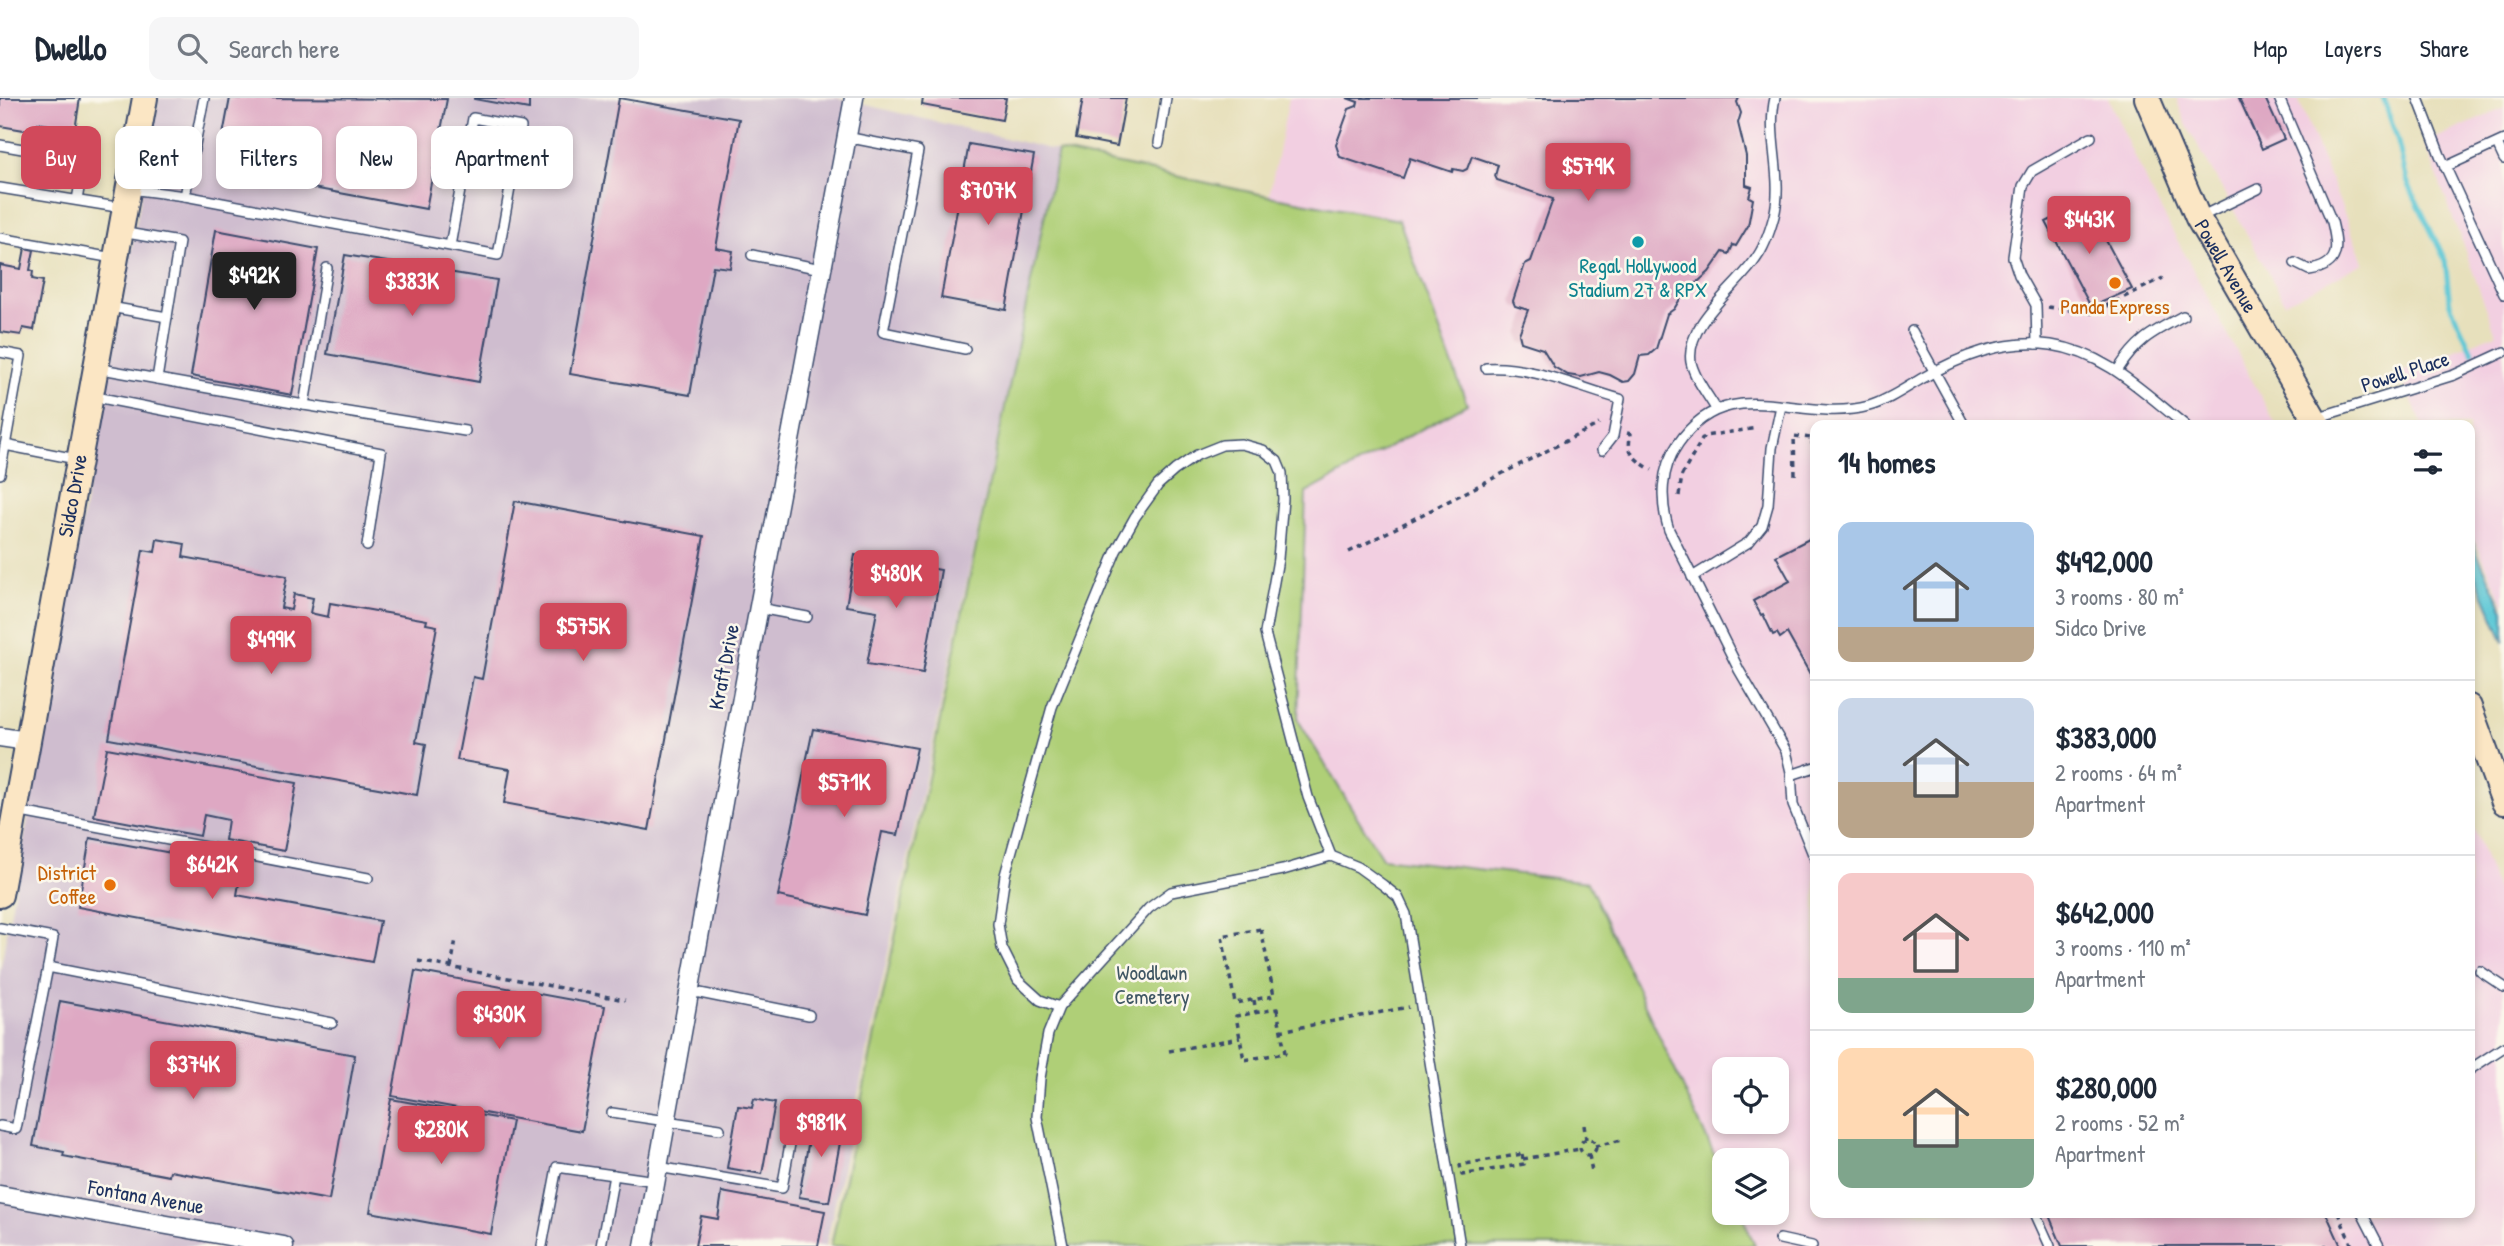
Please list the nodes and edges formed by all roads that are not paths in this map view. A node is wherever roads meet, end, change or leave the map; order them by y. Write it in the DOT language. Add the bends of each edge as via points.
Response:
graph roads {
  1 [pos="145,98"];
  2 [pos="204,98"];
  3 [pos="854,98"];
  4 [pos="1166,98"];
  5 [pos="1775,98"];
  6 [pos="2147,98"];
  7 [pos="2278,98"];
  8 [pos="2418,98"];
  9 [pos="846,137"];
  10 [pos="2091,137"];
  11 [pos="2501,142"];
  12 [pos="1159,143"];
  13 [pos="0,145"];
  14 [pos="2504,159"];
  15 [pos="2445,167"];
  16 [pos="0,188"];
  17 [pos="2258,189"];
  18 [pos="185,196"];
  19 [pos="77,201"];
  20 [pos="124,210"];
  21 [pos="2198,218"];
  22 [pos="0,238"];
  23 [pos="450,246"];
  24 [pos="752,255"];
  25 [pos="115,258"];
  26 [pos="2295,263"];
  27 [pos="327,268"];
  28 [pos="821,269"];
  29 [pos="2504,294"];
  30 [pos="106,306"];
  31 [pos="2183,316"];
  32 [pos="167,317"];
  33 [pos="1912,331"];
  34 [pos="2037,344"];
  35 [pos="965,349"];
  36 [pos="0,352"];
  37 [pos="2504,352"];
  38 [pos="95,368"];
  39 [pos="1486,368"];
  40 [pos="2117,370"];
  41 [pos="1934,371"];
  42 [pos="157,379"];
  43 [pos="89,396"];
  44 [pos="304,405"];
  45 [pos="1781,406"];
  46 [pos="1716,409"];
  47 [pos="1961,420"];
  48 [pos="2179,420"];
  49 [pos="2306,420"];
  50 [pos="2317,420"];
  51 [pos="465,431"];
  52 [pos="5,445"];
  53 [pos="1602,450"];
  54 [pos="78,459"];
  55 [pos="0,474"];
  56 [pos="367,546"];
  57 [pos="1692,577"];
  58 [pos="759,608"];
  59 [pos="807,617"];
  60 [pos="2475,723"];
  61 [pos="0,737"];
  62 [pos="27,741"];
  63 [pos="1810,769"];
  64 [pos="1791,775"];
  65 [pos="2504,802"];
  66 [pos="15,811"];
  67 [pos="4,844"];
  68 [pos="1810,848"];
  69 [pos="1331,856"];
  70 [pos="368,878"];
  71 [pos="1,887"];
  72 [pos="0,928"];
  73 [pos="48,967"];
  74 [pos="2480,971"];
  75 [pos="2504,987"];
  76 [pos="690,991"];
  77 [pos="1059,1007"];
  78 [pos="809,1015"];
  79 [pos="332,1023"];
  80 [pos="2504,1047"];
  81 [pos="2475,1066"];
  82 [pos="612,1113"];
  83 [pos="667,1121"];
  84 [pos="794,1122"];
  85 [pos="0,1126"];
  86 [pos="720,1129"];
  87 [pos="657,1174"];
  88 [pos="614,1175"];
  89 [pos="0,1195"];
  90 [pos="2037,1218"];
  91 [pos="2365,1218"];
  92 [pos="1780,1239"];
  93 [pos="284,1246"];
  94 [pos="542,1246"];
  95 [pos="601,1246"];
  96 [pos="644,1246"];
  97 [pos="1063,1246"];
  98 [pos="1460,1246"];
  99 [pos="1812,1246"];
  100 [pos="2050,1246"];
  101 [pos="2379,1246"];
  1 -- 20 [label="street, Sidco Drive"];
  2 -- 18 [label="lane"];
  3 -- 9 [label="street, Kraft Drive"];
  4 -- 12 [label="lane"];
  5 -- 46 [label="lane" via="1773,220 1757,258 1704,320 1692,344 1694,370"];
  6 -- 21 [label="street, Powell Avenue"];
  7 -- 26 [label="lane" via="2337,243 2334,258 2323,267 2309,270"];
  8 -- 15 [label="lane"];
  9 -- 28 [label="street, Kraft Drive"];
  9 -- 35 [label="lane" via="918,151 883,332"];
  10 -- 34 [label="lane" via="2032,171 2022,186 2012,257 2036,305"];
  11 -- 14 [label="lane"];
  11 -- 15 [label="lane"];
  13 -- 19 [label="lane" via="83,160"];
  15 -- 29 [label="lane"];
  16 -- 19 [label="lane"];
  17 -- 21 [label="lane"];
  18 -- 20 [label="lane"];
  18 -- 23 [label="lane"];
  19 -- 20 [label="lane"];
  20 -- 25 [label="street, Sidco Drive"];
  20 -- 32 [label="lane" via="179,242"];
  21 -- 49 [label="street, Powell Avenue"];
  22 -- 25 [label="lane"];
  23 -- 23 [label="lane" via="498,255 521,127 473,118"];
  24 -- 28 [label="lane"];
  25 -- 30 [label="street, Sidco Drive"];
  27 -- 44 [label="lane"];
  28 -- 58 [label="street, Kraft Drive"];
  30 -- 32 [label="lane"];
  30 -- 38 [label="street, Sidco Drive"];
  31 -- 40 [label="lane" via="2144,337"];
  32 -- 42 [label="lane"];
  33 -- 41 [label="lane"];
  34 -- 40 [label="lane" via="2086,354"];
  34 -- 41 [label="lane" via="1985,349"];
  36 -- 52 [label="lane" via="21,356"];
  37 -- 50 [label="lane, Powell Place" via="2454,375"];
  38 -- 42 [label="lane"];
  38 -- 43 [label="street, Sidco Drive"];
  39 -- 53 [label="lane" via="1525,372 1619,399 1616,428"];
  40 -- 48 [label="lane"];
  41 -- 45 [label="lane" via="1859,408"];
  41 -- 47 [label="lane"];
  42 -- 44 [label="lane"];
  43 -- 54 [label="street, Sidco Drive"];
  43 -- 56 [label="lane" via="381,453"];
  44 -- 51 [label="lane"];
  45 -- 46 [label="lane" via="1744,403"];
  45 -- 57 [label="lane" via="1762,526 1749,542"];
  46 -- 57 [label="lane" via="1682,438 1665,474 1667,521"];
  52 -- 54 [label="lane"];
  52 -- 55 [label="lane"];
  54 -- 62 [label="street, Sidco Drive"];
  57 -- 64 [label="lane" via="1786,751"];
  58 -- 59 [label="lane"];
  58 -- 76 [label="street, Kraft Drive"];
  60 -- 65 [label="street"];
  61 -- 62 [label="street"];
  62 -- 66 [label="street, Sidco Drive"];
  63 -- 64 [label="lane"];
  64 -- 68 [label="lane" via="1795,814"];
  66 -- 67 [label="street, Sidco Drive"];
  66 -- 70 [label="lane"];
  67 -- 71 [label="street, Sidco Drive"];
  69 -- 77 [label="lane" via="1171,892 1149,908"];
  69 -- 77 [label="lane" via="1308,797 1265,633 1281,522 1282,473 1277,461 1263,450 1222,445 1197,455 1167,477 1135,517 1113,557 1052,706 1006,875 998,923 1002,948 1018,980 1040,1000"];
  69 -- 98 [label="lane" via="1358,867 1398,897 1406,914"];
  72 -- 73 [label="lane" via="53,938"];
  73 -- 79 [label="lane"];
  73 -- 85 [label="lane" via="16,1129"];
  74 -- 75 [label="lane"];
  76 -- 78 [label="lane"];
  76 -- 83 [label="street, Kraft Drive"];
  77 -- 97 [label="lane" via="1048,1034 1037,1117"];
  80 -- 81 [label="lane"];
  82 -- 83 [label="lane"];
  83 -- 86 [label="lane"];
  83 -- 87 [label="street, Kraft Drive"];
  84 -- 87 [label="lane" via="782,1188"];
  87 -- 88 [label="lane"];
  87 -- 96 [label="street, Kraft Drive"];
  88 -- 94 [label="lane" via="557,1167"];
  88 -- 95 [label="lane"];
  89 -- 93 [label="street, Fontana Avenue"];
  90 -- 100 [label="lane"];
  91 -- 101 [label="lane"];
  92 -- 99 [label="lane"];
}
